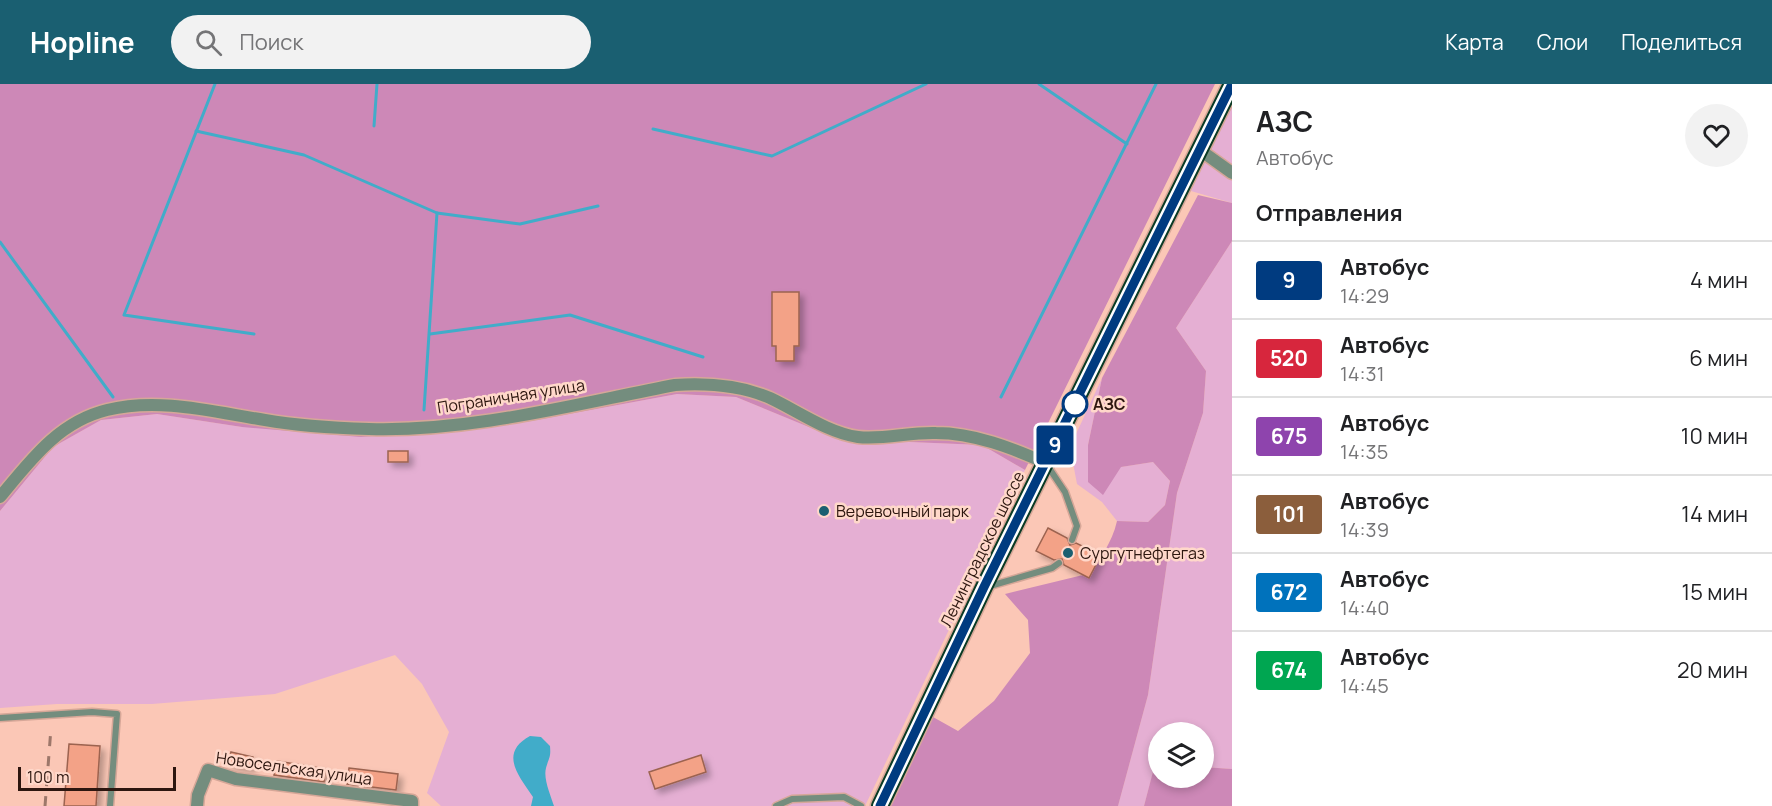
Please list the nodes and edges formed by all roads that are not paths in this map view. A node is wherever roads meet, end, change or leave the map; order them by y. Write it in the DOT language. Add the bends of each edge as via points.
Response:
graph roads {
  1 [pos="1232,84"];
  2 [pos="1200,150"];
  3 [pos="1232,173"];
  4 [pos="1046,463"];
  5 [pos="0,497"];
  6 [pos="1072,540"];
  7 [pos="1059,563"];
  8 [pos="984,587"];
  9 [pos="0,718"];
  10 [pos="412,803"];
  11 [pos="110,806"];
  12 [pos="197,806"];
  13 [pos="776,806"];
  14 [pos="861,806"];
  15 [pos="880,806"];
  1 -- 2 [label="highway, Ленинградское шоссе"];
  2 -- 3 [label="street"];
  2 -- 4 [label="highway, Ленинградское шоссе"];
  4 -- 5 [label="street, Пограничная улица" via="966,436 936,433 856,437 808,420 769,398 704,383 468,422 372,429 285,423 188,406 107,410 69,425 54,436"];
  4 -- 6 [label="lane" via="1065,492 1077,526"];
  4 -- 8 [label="highway, Ленинградское шоссе"];
  7 -- 8 [label="lane"];
  8 -- 15 [label="highway, Ленинградское шоссе"];
  9 -- 11 [label="lane" via="117,714"];
  10 -- 12 [label="street, Новосельская улица" via="236,779 208,770"];
  13 -- 14 [label="lane" via="792,799 844,797"];
}
